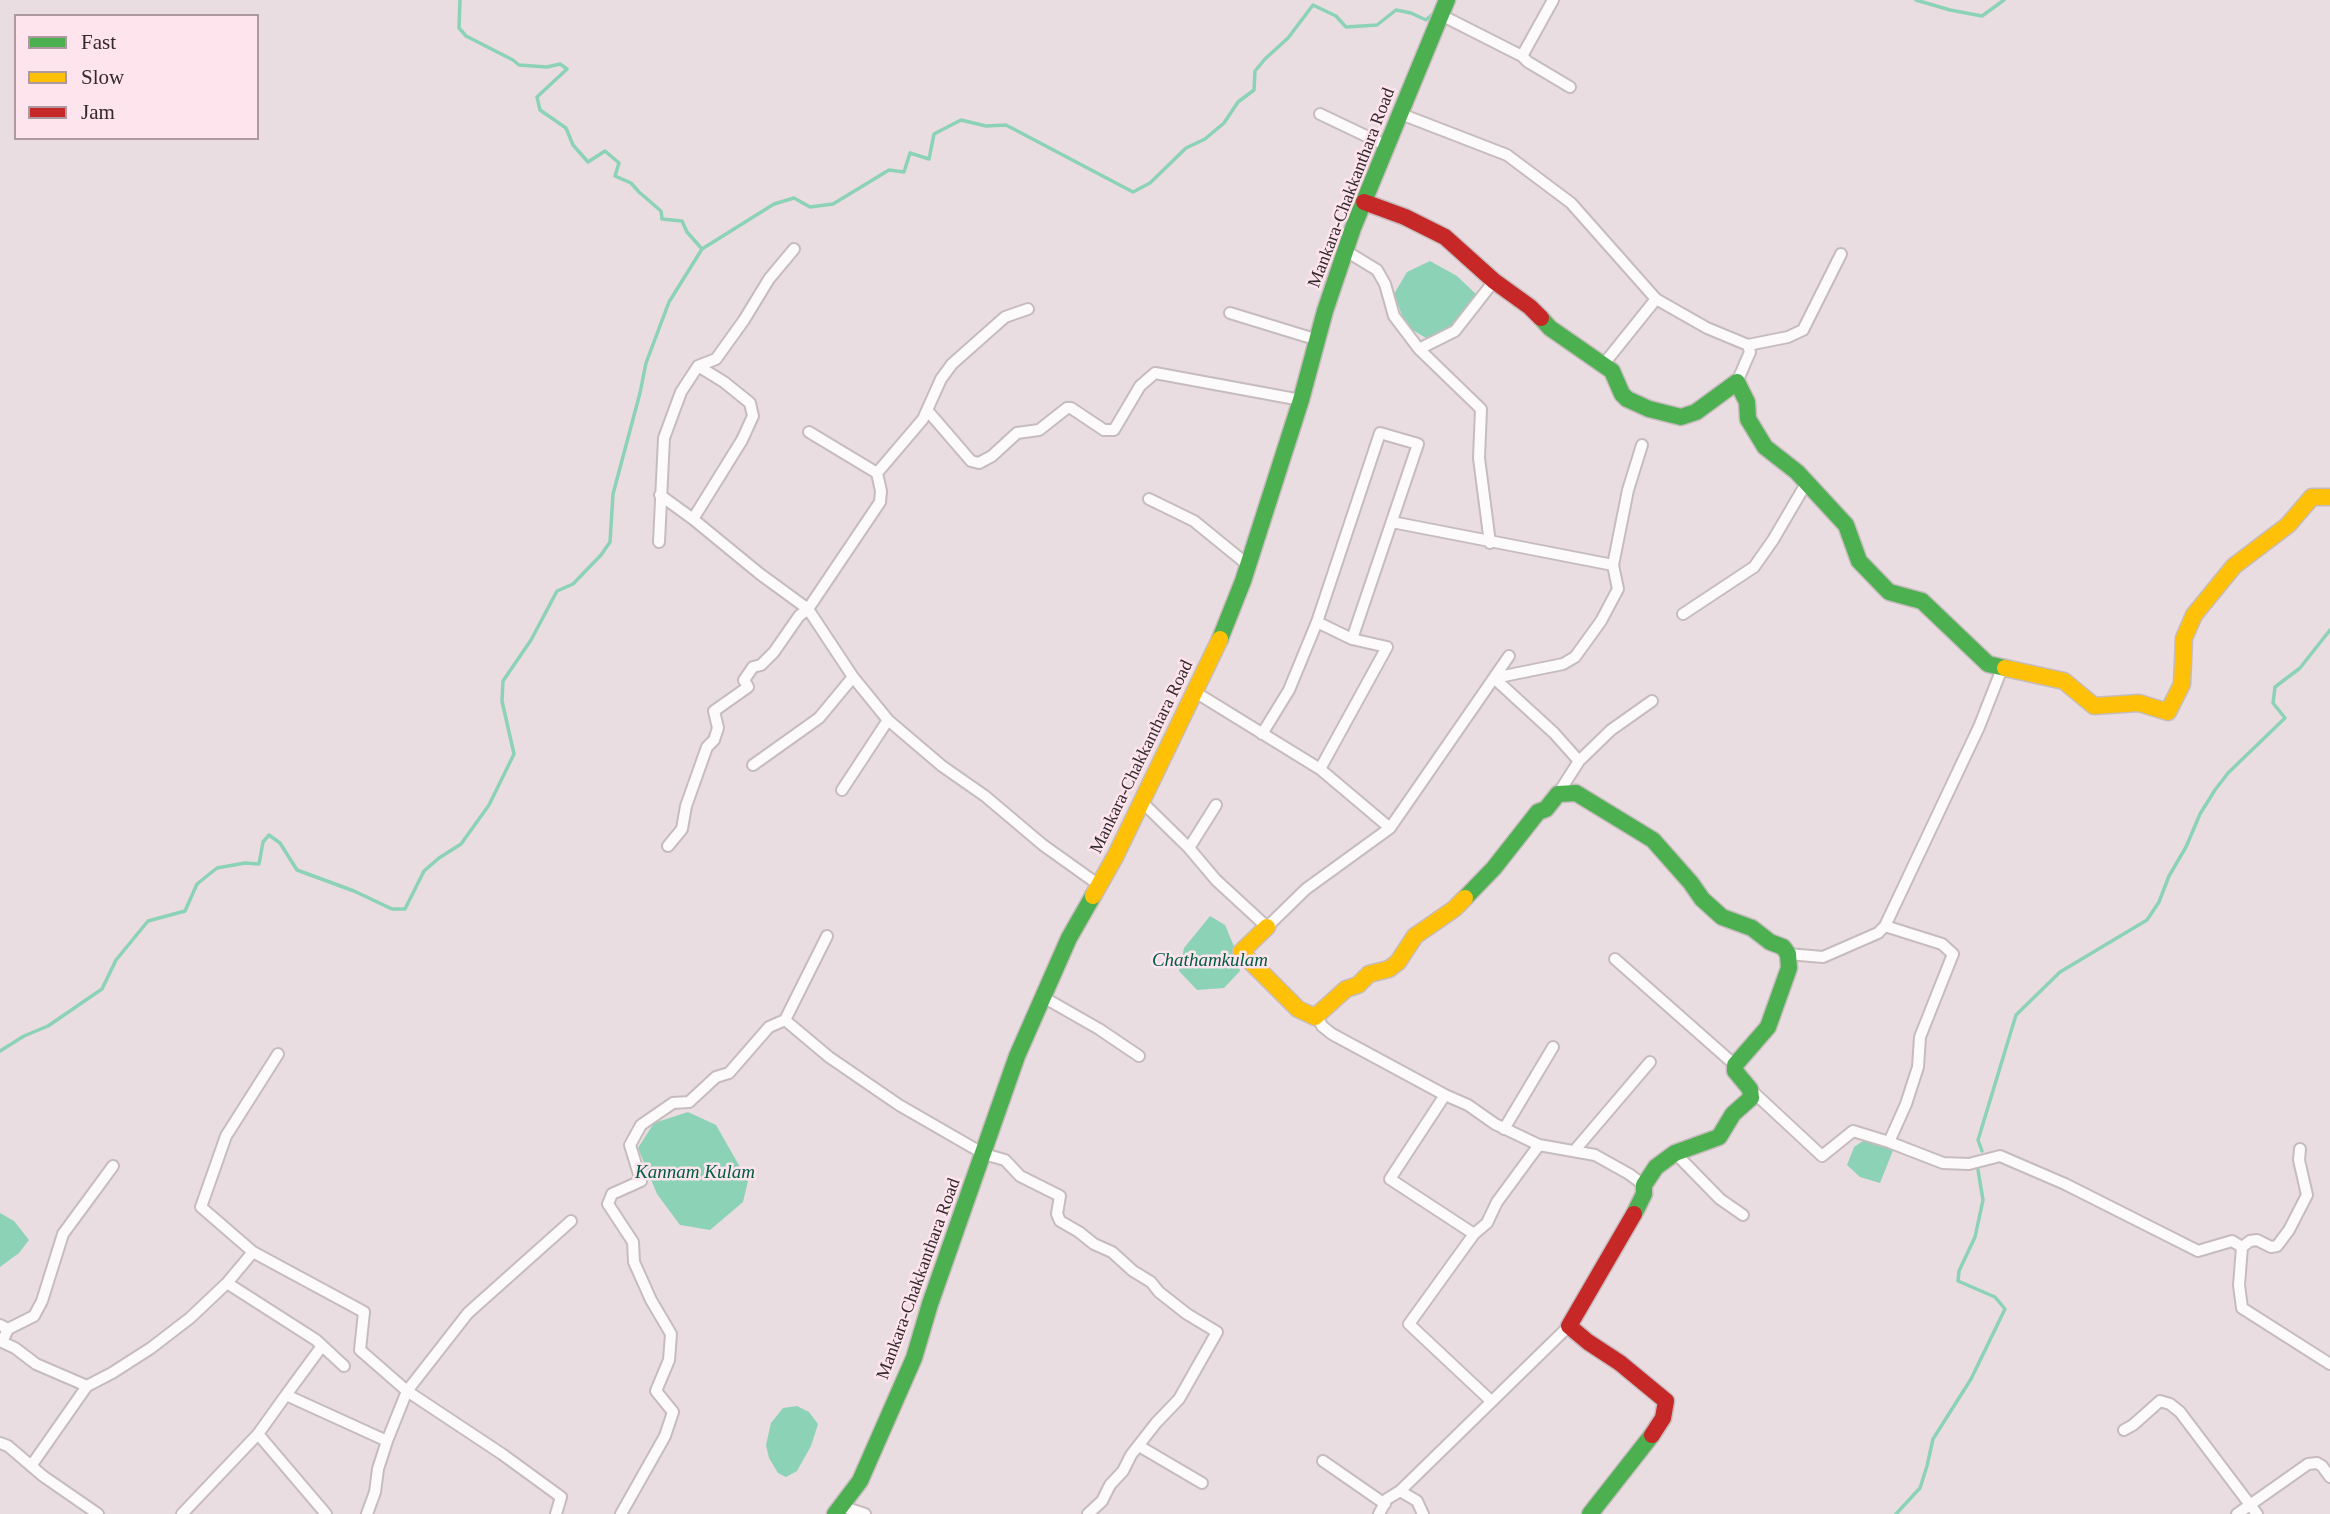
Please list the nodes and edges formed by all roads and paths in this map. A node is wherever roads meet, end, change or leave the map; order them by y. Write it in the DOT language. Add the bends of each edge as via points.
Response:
graph roads {
  1 [pos="1553,0"];
  2 [pos="1444,7"];
  3 [pos="1521,56"];
  4 [pos="1570,87"];
  5 [pos="1320,114"];
  6 [pos="1401,114"];
  7 [pos="1387,146"];
  8 [pos="1364,202"];
  9 [pos="794,249"];
  10 [pos="1346,251"];
  11 [pos="1842,254"];
  12 [pos="1494,281"];
  13 [pos="1656,299"];
  14 [pos="1028,309"];
  15 [pos="1230,313"];
  16 [pos="1318,340"];
  17 [pos="1748,345"];
  18 [pos="1419,349"];
  19 [pos="1603,365"];
  20 [pos="698,366"];
  21 [pos="1737,382"];
  22 [pos="1301,400"];
  23 [pos="927,410"];
  24 [pos="808,432"];
  25 [pos="1642,445"];
  26 [pos="877,473"];
  27 [pos="1807,482"];
  28 [pos="660,495"];
  29 [pos="2330,497"];
  30 [pos="1149,499"];
  31 [pos="693,519"];
  32 [pos="1392,522"];
  33 [pos="659,542"];
  34 [pos="1490,543"];
  35 [pos="1248,565"];
  36 [pos="1613,565"];
  37 [pos="808,610"];
  38 [pos="1683,614"];
  39 [pos="1317,622"];
  40 [pos="1352,639"];
  41 [pos="1508,656"];
  42 [pos="2003,666"];
  43 [pos="853,677"];
  44 [pos="1494,677"];
  45 [pos="1195,692"];
  46 [pos="1652,701"];
  47 [pos="888,720"];
  48 [pos="1262,734"];
  49 [pos="1578,761"];
  50 [pos="753,765"];
  51 [pos="1320,769"];
  52 [pos="842,790"];
  53 [pos="1558,794"];
  54 [pos="1142,802"];
  55 [pos="1216,805"];
  56 [pos="1390,828"];
  57 [pos="668,846"];
  58 [pos="1189,848"];
  59 [pos="1099,885"];
  60 [pos="1885,926"];
  61 [pos="1267,927"];
  62 [pos="827,936"];
  63 [pos="1788,954"];
  64 [pos="1615,959"];
  65 [pos="1044,996"];
  66 [pos="1317,1016"];
  67 [pos="785,1020"];
  68 [pos="1553,1047"];
  69 [pos="278,1054"];
  70 [pos="1139,1056"];
  71 [pos="1650,1062"];
  72 [pos="1735,1065"];
  73 [pos="1750,1089"];
  74 [pos="1445,1095"];
  75 [pos="1504,1129"];
  76 [pos="1889,1142"];
  77 [pos="1539,1145"];
  78 [pos="2300,1149"];
  79 [pos="1575,1150"];
  80 [pos="1675,1153"];
  81 [pos="984,1154"];
  82 [pos="113,1166"];
  83 [pos="1644,1185"];
  84 [pos="1743,1215"];
  85 [pos="571,1221"];
  86 [pos="1474,1234"];
  87 [pos="2242,1247"];
  88 [pos="253,1252"];
  89 [pos="227,1283"];
  90 [pos="1569,1325"];
  91 [pos="4,1327"];
  92 [pos="1,1346"];
  93 [pos="322,1346"];
  94 [pos="2330,1364"];
  95 [pos="344,1366"];
  96 [pos="87,1386"];
  97 [pos="407,1391"];
  98 [pos="286,1395"];
  99 [pos="1490,1400"];
  100 [pos="2124,1430"];
  101 [pos="258,1434"];
  102 [pos="387,1441"];
  103 [pos="0,1443"];
  104 [pos="1139,1446"];
  105 [pos="1323,1461"];
  106 [pos="2326,1462"];
  107 [pos="31,1466"];
  108 [pos="2330,1477"];
  109 [pos="1202,1483"];
  110 [pos="1400,1491"];
  111 [pos="1382,1509"];
  112 [pos="2253,1509"];
  113 [pos="838,1510"];
  114 [pos="98,1514"];
  115 [pos="182,1514"];
  116 [pos="326,1514"];
  117 [pos="367,1514"];
  118 [pos="556,1514"];
  119 [pos="621,1514"];
  120 [pos="865,1514"];
  121 [pos="1088,1514"];
  122 [pos="1423,1514"];
  123 [pos="1590,1514"];
  124 [pos="2237,1514"];
  1 -- 3 [label="street"];
  2 -- 3 [label="street"];
  2 -- 6 [label="street, Mankara-Chakkanthara Road"];
  3 -- 4 [label="street"];
  5 -- 7 [label="street"];
  6 -- 7 [label="street, Mankara-Chakkanthara Road"];
  6 -- 13 [label="street" via="1507,155 1571,204"];
  7 -- 8 [label="street, Mankara-Chakkanthara Road"];
  8 -- 10 [label="street, Mankara-Chakkanthara Road"];
  8 -- 12 [label="street" via="1431,228"];
  9 -- 20 [label="street" via="716,359"];
  10 -- 16 [label="street, Mankara-Chakkanthara Road"];
  10 -- 18 [label="street" via="1377,270 1394,316"];
  11 -- 17 [label="street" via="1802,330"];
  12 -- 18 [label="street" via="1455,331"];
  12 -- 19 [label="street"];
  13 -- 17 [label="street"];
  13 -- 19 [label="street"];
  14 -- 23 [label="street" via="1005,317 952,364"];
  15 -- 16 [label="street"];
  16 -- 22 [label="street, Mankara-Chakkanthara Road"];
  17 -- 21 [label="street" via="1750,352"];
  18 -- 34 [label="street" via="1480,409 1479,457"];
  19 -- 21 [label="street" via="1628,399 1649,410 1681,417 1696,412"];
  20 -- 28 [label="street" via="681,392 664,438"];
  20 -- 31 [label="street" via="750,403 753,416"];
  21 -- 27 [label="street" via="1747,402 1748,419 1765,447"];
  22 -- 23 [label="street" via="1155,373 1140,386 1114,430 1104,430 1067,408 1039,430 1017,433 979,463 971,461"];
  22 -- 35 [label="street, Mankara-Chakkanthara Road"];
  23 -- 26 [label="street"];
  24 -- 26 [label="street"];
  25 -- 36 [label="street"];
  26 -- 37 [label="street" via="880,502"];
  27 -- 38 [label="street" via="1754,567"];
  27 -- 42 [label="street" via="1846,525 1859,561 1889,592 1922,601 1988,664"];
  28 -- 31 [label="street"];
  28 -- 33 [label="street"];
  29 -- 42 [label="street" via="2312,497 2288,525 2234,566 2194,615 2184,638 2182,684 2168,712 2139,703 2094,706 2064,681"];
  30 -- 35 [label="street" via="1194,521"];
  31 -- 37 [label="street"];
  32 -- 34 [label="street"];
  32 -- 39 [label="street" via="1418,444 1380,433"];
  32 -- 40 [label="street"];
  34 -- 36 [label="street"];
  35 -- 45 [label="street, Mankara-Chakkanthara Road"];
  36 -- 44 [label="street" via="1618,589 1575,657 1563,664"];
  37 -- 43 [label="street"];
  37 -- 57 [label="street" via="774,652 753,667 744,680 748,687 714,711 718,728 714,740 707,747 682,829"];
  39 -- 40 [label="street"];
  39 -- 48 [label="street" via="1289,690"];
  40 -- 51 [label="street" via="1387,647"];
  41 -- 44 [label="street"];
  42 -- 60 [label="street"];
  43 -- 47 [label="street"];
  43 -- 50 [label="street" via="819,718"];
  44 -- 49 [label="street"];
  44 -- 56 [label="street"];
  45 -- 48 [label="street"];
  45 -- 54 [label="street, Mankara-Chakkanthara Road"];
  46 -- 49 [label="street"];
  47 -- 52 [label="street"];
  47 -- 59 [label="street"];
  48 -- 51 [label="street"];
  49 -- 53 [label="street"];
  51 -- 56 [label="street"];
  53 -- 63 [label="street" via="1576,793 1644,834 1716,912 1752,928"];
  53 -- 66 [label="street" via="1454,909 1415,936 1398,962 1346,989"];
  54 -- 58 [label="street"];
  54 -- 59 [label="street, Mankara-Chakkanthara Road"];
  55 -- 58 [label="street"];
  56 -- 61 [label="street" via="1306,889"];
  58 -- 61 [label="street"];
  59 -- 65 [label="street, Mankara-Chakkanthara Road"];
  60 -- 63 [label="street" via="1822,957"];
  60 -- 76 [label="street" via="1942,944 1953,954 1924,1024 1918,1067"];
  61 -- 66 [label="street" via="1241,952 1298,1009"];
  62 -- 67 [label="street"];
  63 -- 72 [label="street" via="1789,968 1768,1027"];
  64 -- 72 [label="street"];
  65 -- 70 [label="street"];
  65 -- 81 [label="street, Mankara-Chakkanthara Road" via="1017,1056"];
  66 -- 74 [label="street" via="1332,1034"];
  67 -- 81 [label="street" via="899,1105"];
  67 -- 119 [label="street" via="769,1027 729,1073 716,1077 689,1102 673,1103 640,1125 630,1145 641,1181 612,1194 608,1204 633,1242 634,1262 671,1334 669,1360 656,1391 673,1412 665,1436"];
  68 -- 75 [label="street"];
  69 -- 88 [label="street" via="226,1136 201,1207"];
  71 -- 79 [label="street"];
  72 -- 73 [label="street"];
  73 -- 76 [label="street" via="1822,1156 1853,1132"];
  73 -- 80 [label="street" via="1751,1098 1733,1114 1719,1137"];
  74 -- 75 [label="street"];
  74 -- 86 [label="street" via="1390,1179"];
  75 -- 77 [label="street"];
  76 -- 87 [label="street" via="1944,1163 1969,1164 2000,1156 2198,1251 2232,1241"];
  77 -- 79 [label="street"];
  77 -- 86 [label="street" via="1487,1223"];
  78 -- 87 [label="street" via="2307,1195 2288,1230 2277,1246 2257,1240"];
  79 -- 83 [label="street" via="1595,1155"];
  80 -- 83 [label="street" via="1656,1167"];
  80 -- 84 [label="street" via="1720,1199"];
  81 -- 104 [label="street" via="1005,1160 1020,1176 1060,1196 1060,1221 1112,1252 1187,1314 1217,1332 1179,1399"];
  81 -- 113 [label="street, Mankara-Chakkanthara Road" via="914,1358 860,1481"];
  82 -- 91 [label="street" via="63,1234 34,1316"];
  83 -- 90 [label="street" via="1644,1195 1628,1225"];
  85 -- 97 [label="street" via="468,1313"];
  86 -- 99 [label="street" via="1409,1324"];
  87 -- 94 [label="street" via="2242,1308"];
  88 -- 89 [label="street"];
  88 -- 97 [label="street" via="363,1312 360,1350"];
  89 -- 93 [label="street"];
  89 -- 96 [label="street" via="151,1348"];
  90 -- 99 [label="street"];
  90 -- 123 [label="street" via="1666,1401 1664,1418 1656,1430"];
  91 -- 92 [label="street"];
  92 -- 96 [label="street" via="15,1348 36,1364"];
  93 -- 95 [label="street"];
  93 -- 98 [label="street"];
  96 -- 107 [label="street"];
  97 -- 102 [label="street"];
  97 -- 118 [label="street" via="561,1497"];
  98 -- 101 [label="street"];
  98 -- 102 [label="street"];
  99 -- 110 [label="street"];
  100 -- 112 [label="street" via="2160,1401 2170,1404"];
  101 -- 115 [label="street"];
  101 -- 116 [label="street"];
  102 -- 117 [label="street"];
  103 -- 107 [label="street"];
  104 -- 109 [label="street"];
  104 -- 121 [label="street"];
  105 -- 111 [label="street"];
  106 -- 108 [label="street"];
  106 -- 112 [label="street" via="2308,1464"];
  107 -- 114 [label="street"];
  110 -- 111 [label="street" via="1387,1499"];
  110 -- 122 [label="street" via="1417,1501"];
  112 -- 124 [label="street"];
  113 -- 120 [label="street"];
}
